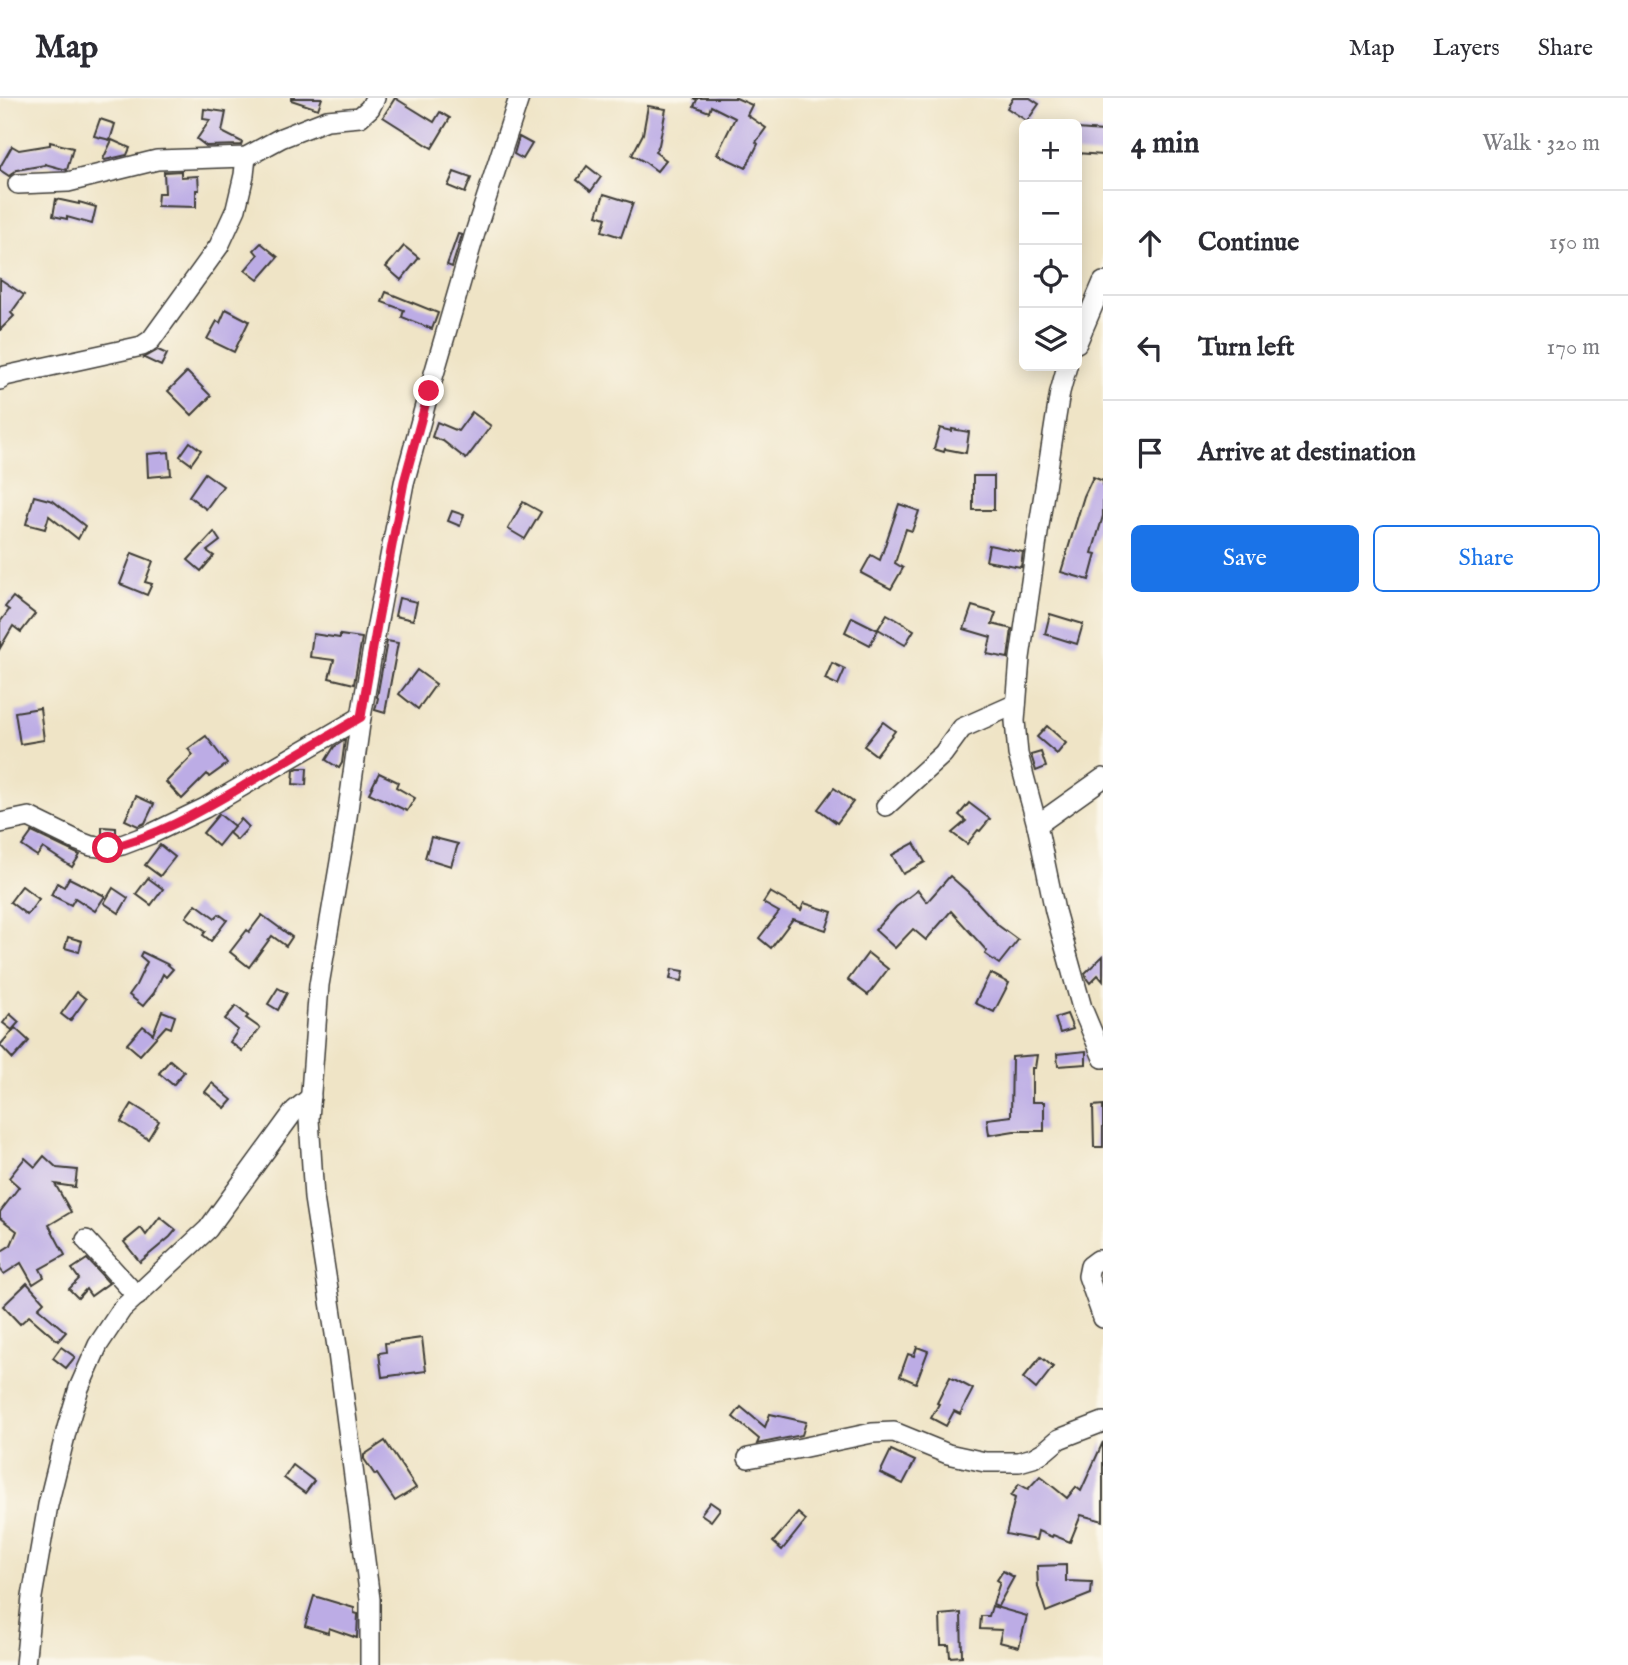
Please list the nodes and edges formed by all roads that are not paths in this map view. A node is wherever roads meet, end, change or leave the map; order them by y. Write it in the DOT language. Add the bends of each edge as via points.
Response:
graph roads {
  1 [pos="376,98"];
  2 [pos="519,98"];
  3 [pos="246,157"];
  4 [pos="18,184"];
  5 [pos="1103,282"];
  6 [pos="1082,331"];
  7 [pos="1066,371"];
  8 [pos="1,378"];
  9 [pos="1016,704"];
  10 [pos="361,717"];
  11 [pos="1103,778"];
  12 [pos="886,806"];
  13 [pos="0,822"];
  14 [pos="1037,825"];
  15 [pos="1103,1058"];
  16 [pos="311,1097"];
  17 [pos="86,1240"];
  18 [pos="1103,1260"];
  19 [pos="137,1296"];
  20 [pos="1103,1318"];
  21 [pos="1103,1422"];
  22 [pos="748,1458"];
  23 [pos="25,1665"];
  24 [pos="370,1665"];
  1 -- 3 [label="street" via="360,117 327,120"];
  2 -- 10 [label="street" via="404,482"];
  3 -- 4 [label="street" via="157,160 68,182"];
  3 -- 8 [label="street" via="236,209 219,246 151,340 142,346"];
  5 -- 6 [label="street"];
  7 -- 9 [label="street"];
  9 -- 12 [label="street" via="962,728 943,754"];
  9 -- 14 [label="street" via="1018,754"];
  10 -- 13 [label="street" via="205,808 122,845 91,846 29,817"];
  10 -- 16 [label="street" via="319,985"];
  11 -- 14 [label="street"];
  14 -- 15 [label="street" via="1082,1008"];
  16 -- 19 [label="street" via="295,1110 208,1229"];
  16 -- 24 [label="street" via="314,1198 370,1599"];
  17 -- 19 [label="street"];
  18 -- 20 [label="street" via="1090,1266 1088,1276"];
  19 -- 23 [label="street" via="122,1309 98,1345 66,1429 32,1597"];
  21 -- 22 [label="street" via="1019,1462 985,1462 948,1454 894,1432"];
}
